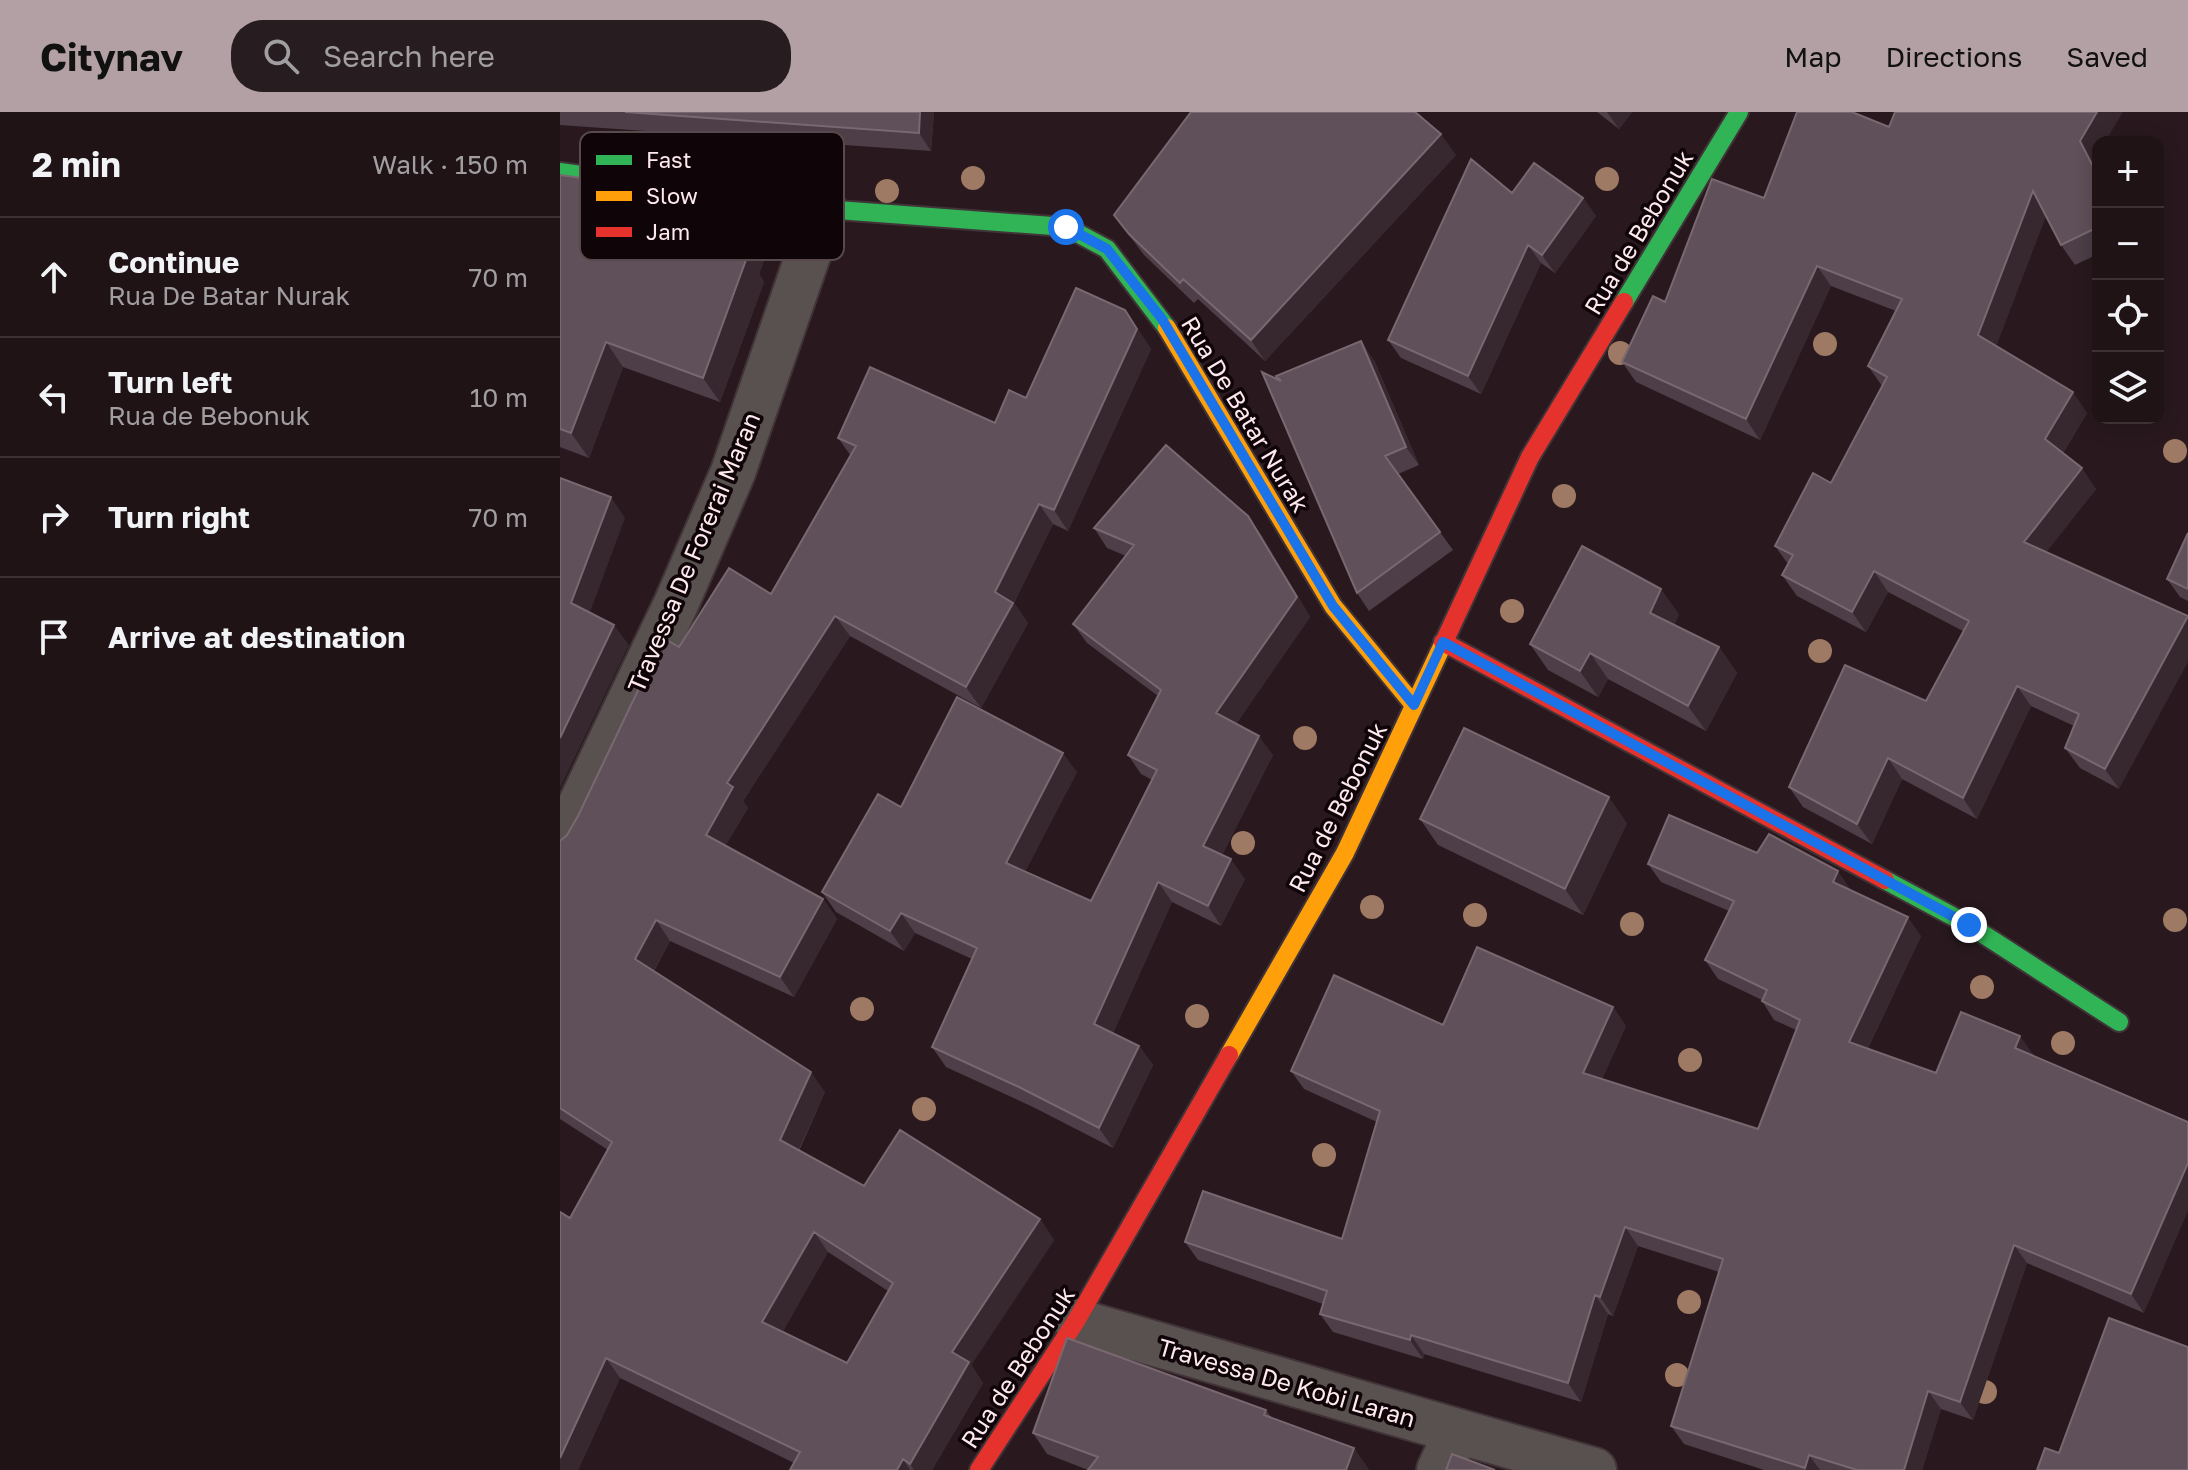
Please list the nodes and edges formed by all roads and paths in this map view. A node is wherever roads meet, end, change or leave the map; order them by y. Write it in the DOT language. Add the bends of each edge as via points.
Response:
graph roads {
  1 [pos="1739,112"];
  2 [pos="560,172"];
  3 [pos="580,175"];
  4 [pos="844,210"];
  5 [pos="806,260"];
  6 [pos="1443,642"];
  7 [pos="1414,705"];
  8 [pos="560,842"];
  9 [pos="2119,1022"];
  10 [pos="1076,1321"];
  11 [pos="1448,1451"];
  12 [pos="979,1470"];
  13 [pos="1594,1470"];
  1 -- 6 [label="street, Rua de Bebonuk" via="1530,457"];
  2 -- 3 [label="street, Rua De Batar Nurak"];
  4 -- 7 [label="street, Rua De Batar Nurak" via="1066,227 1107,249 1162,319 1333,606"];
  5 -- 8 [label="street, Travessa De Forerai Maran" via="733,472 676,604"];
  6 -- 7 [label="street, Rua de Bebonuk"];
  6 -- 9 [label="street" via="1969,925"];
  7 -- 10 [label="street, Rua de Bebonuk" via="1345,853"];
  10 -- 11 [label="street, Travessa De Kobi Laran"];
  10 -- 12 [label="street, Rua de Bebonuk"];
  11 -- 13 [label="street, Travessa De Kobi Laran"];
}
